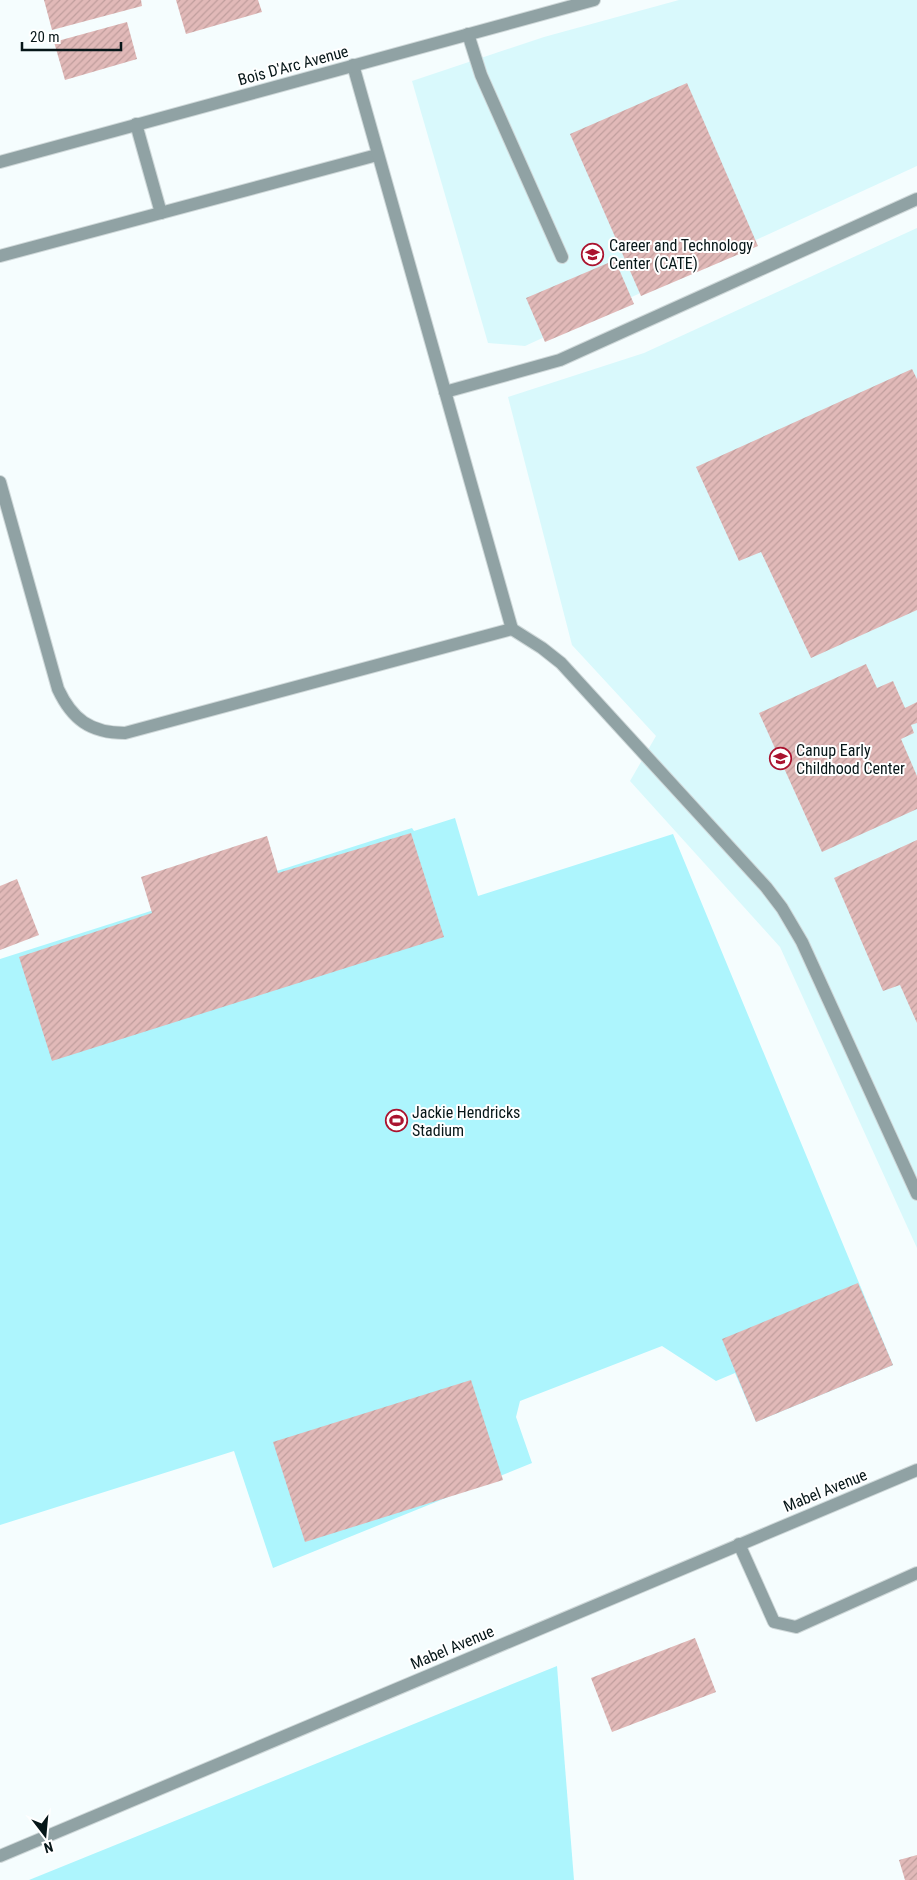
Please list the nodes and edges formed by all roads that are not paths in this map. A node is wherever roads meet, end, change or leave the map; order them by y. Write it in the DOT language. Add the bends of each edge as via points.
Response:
graph roads {
  1 [pos="594,0"];
  2 [pos="468,34"];
  3 [pos="353,65"];
  4 [pos="136,124"];
  5 [pos="377,155"];
  6 [pos="0,162"];
  7 [pos="917,199"];
  8 [pos="161,213"];
  9 [pos="0,256"];
  10 [pos="562,257"];
  11 [pos="445,392"];
  12 [pos="0,482"];
  13 [pos="512,629"];
  14 [pos="917,1194"];
  15 [pos="917,1470"];
  16 [pos="739,1544"];
  17 [pos="917,1573"];
  18 [pos="0,1856"];
  1 -- 2 [label="street, Bois D'Arc Avenue"];
  2 -- 3 [label="street, Bois D'Arc Avenue"];
  2 -- 10 [label="street" via="481,75"];
  3 -- 4 [label="street, Bois D'Arc Avenue"];
  3 -- 5 [label="street"];
  4 -- 6 [label="street, Bois D'Arc Avenue"];
  4 -- 8 [label="street"];
  5 -- 8 [label="street"];
  5 -- 11 [label="street"];
  7 -- 11 [label="street" via="560,360"];
  8 -- 9 [label="street"];
  11 -- 13 [label="street"];
  12 -- 13 [label="street" via="58,689 67,708 97,730 125,733"];
  13 -- 14 [label="street" via="561,664 745,863 782,908 802,942"];
  15 -- 16 [label="street, Mabel Avenue"];
  16 -- 17 [label="street" via="774,1622 796,1627"];
  16 -- 18 [label="street, Mabel Avenue"];
}
